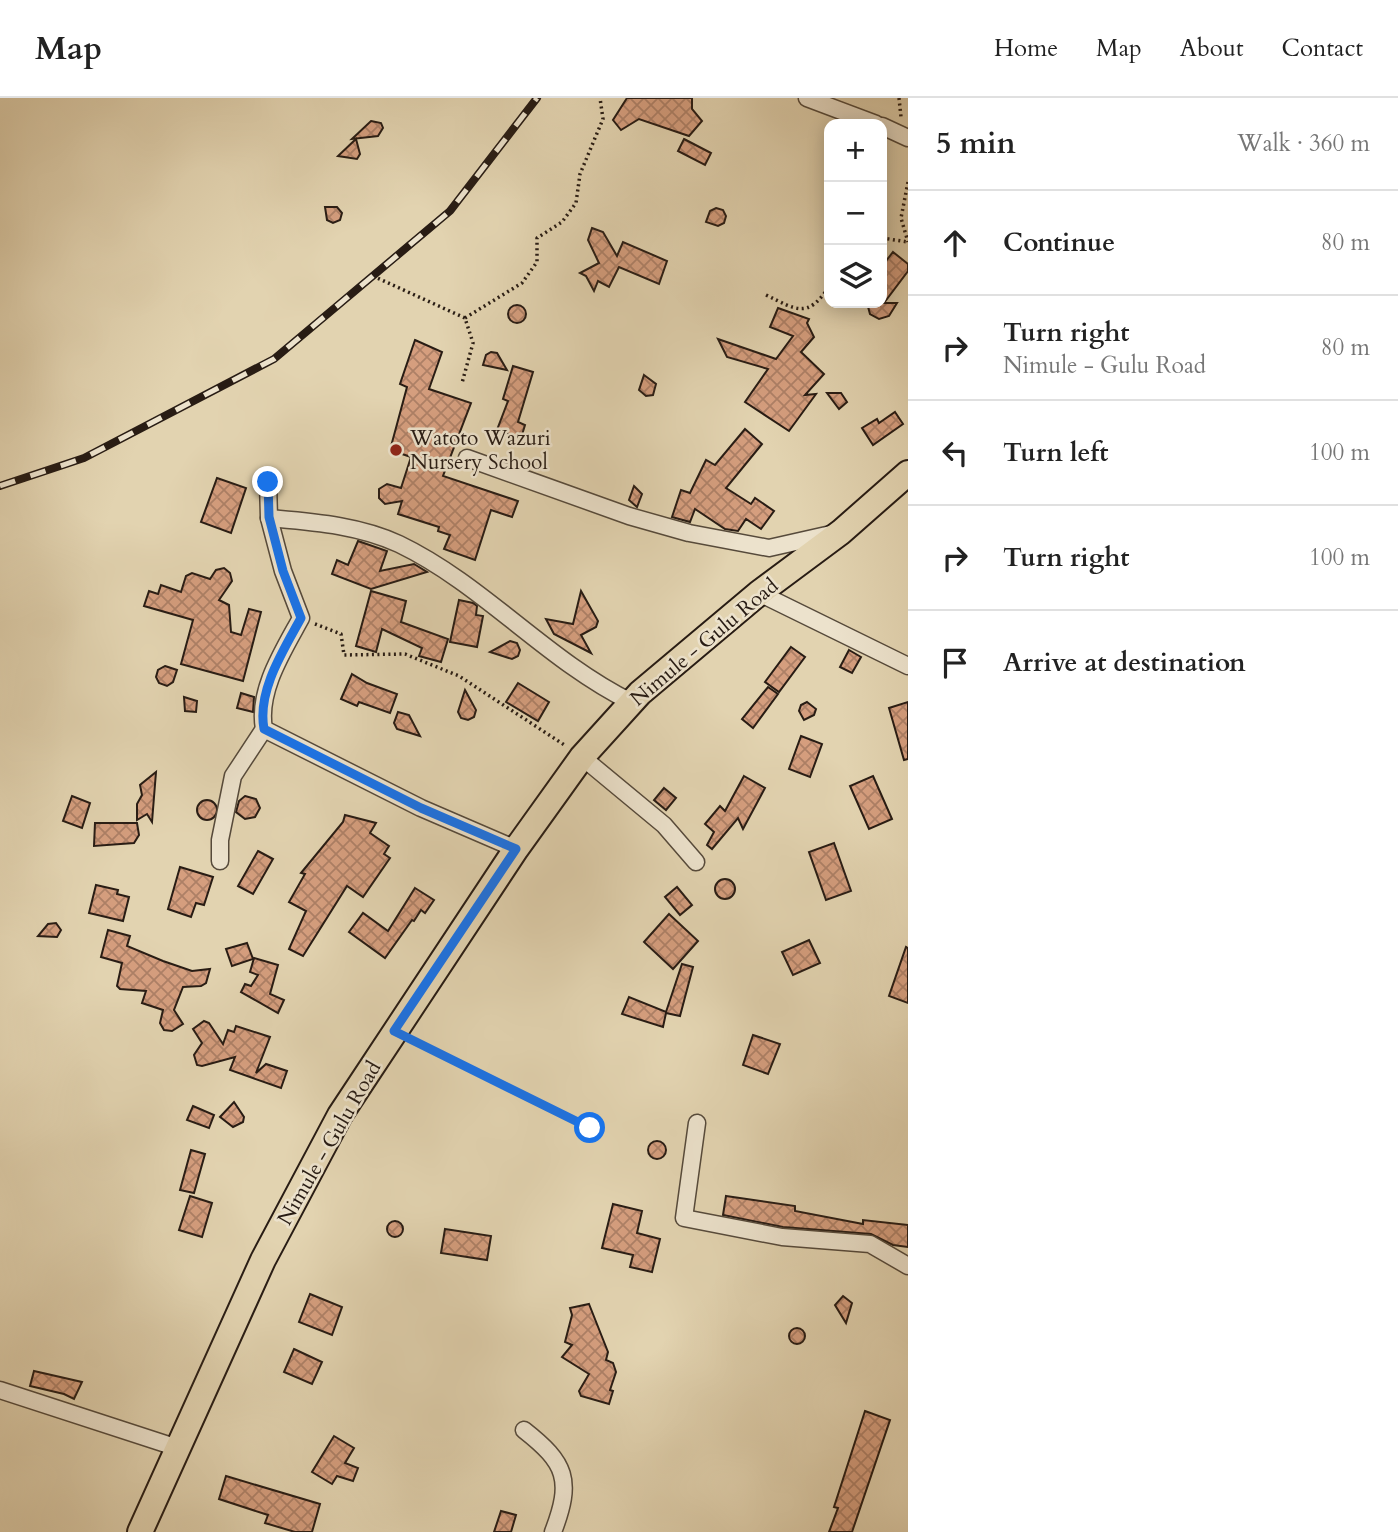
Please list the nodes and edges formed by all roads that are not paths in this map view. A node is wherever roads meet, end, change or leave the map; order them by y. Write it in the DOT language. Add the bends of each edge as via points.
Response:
graph roads {
  1 [pos="807,98"];
  2 [pos="863,119"];
  3 [pos="887,129"];
  4 [pos="908,138"];
  5 [pos="467,458"];
  6 [pos="908,473"];
  7 [pos="268,482"];
  8 [pos="269,517"];
  9 [pos="841,532"];
  10 [pos="758,593"];
  11 [pos="908,666"];
  12 [pos="631,702"];
  13 [pos="264,729"];
  14 [pos="582,757"];
  15 [pos="516,849"];
  16 [pos="220,861"];
  17 [pos="696,862"];
  18 [pos="697,1123"];
  19 [pos="908,1266"];
  20 [pos="0,1390"];
  21 [pos="524,1430"];
  22 [pos="178,1448"];
  23 [pos="140,1532"];
  24 [pos="553,1532"];
  1 -- 2 [label="street"];
  3 -- 4 [label="street"];
  5 -- 9 [label="street" via="689,533 769,548"];
  6 -- 9 [label="main road, Nimule - Gulu Road"];
  7 -- 8 [label="street"];
  8 -- 12 [label="street" via="339,524 408,549 463,581 554,655"];
  8 -- 13 [label="street" via="301,618 260,709"];
  9 -- 10 [label="main road, Nimule - Gulu Road"];
  10 -- 11 [label="street"];
  10 -- 12 [label="main road, Nimule - Gulu Road"];
  12 -- 14 [label="main road, Nimule - Gulu Road"];
  13 -- 15 [label="street" via="421,808"];
  13 -- 16 [label="street" via="233,776"];
  14 -- 15 [label="main road, Nimule - Gulu Road"];
  14 -- 17 [label="street" via="664,825"];
  15 -- 22 [label="main road, Nimule - Gulu Road" via="340,1115 263,1260"];
  18 -- 19 [label="street" via="684,1218 782,1237 870,1244"];
  20 -- 22 [label="street"];
  21 -- 24 [label="street" via="553,1452 560,1464 563,1499"];
  22 -- 23 [label="main road, Nimule - Gulu Road"];
}
